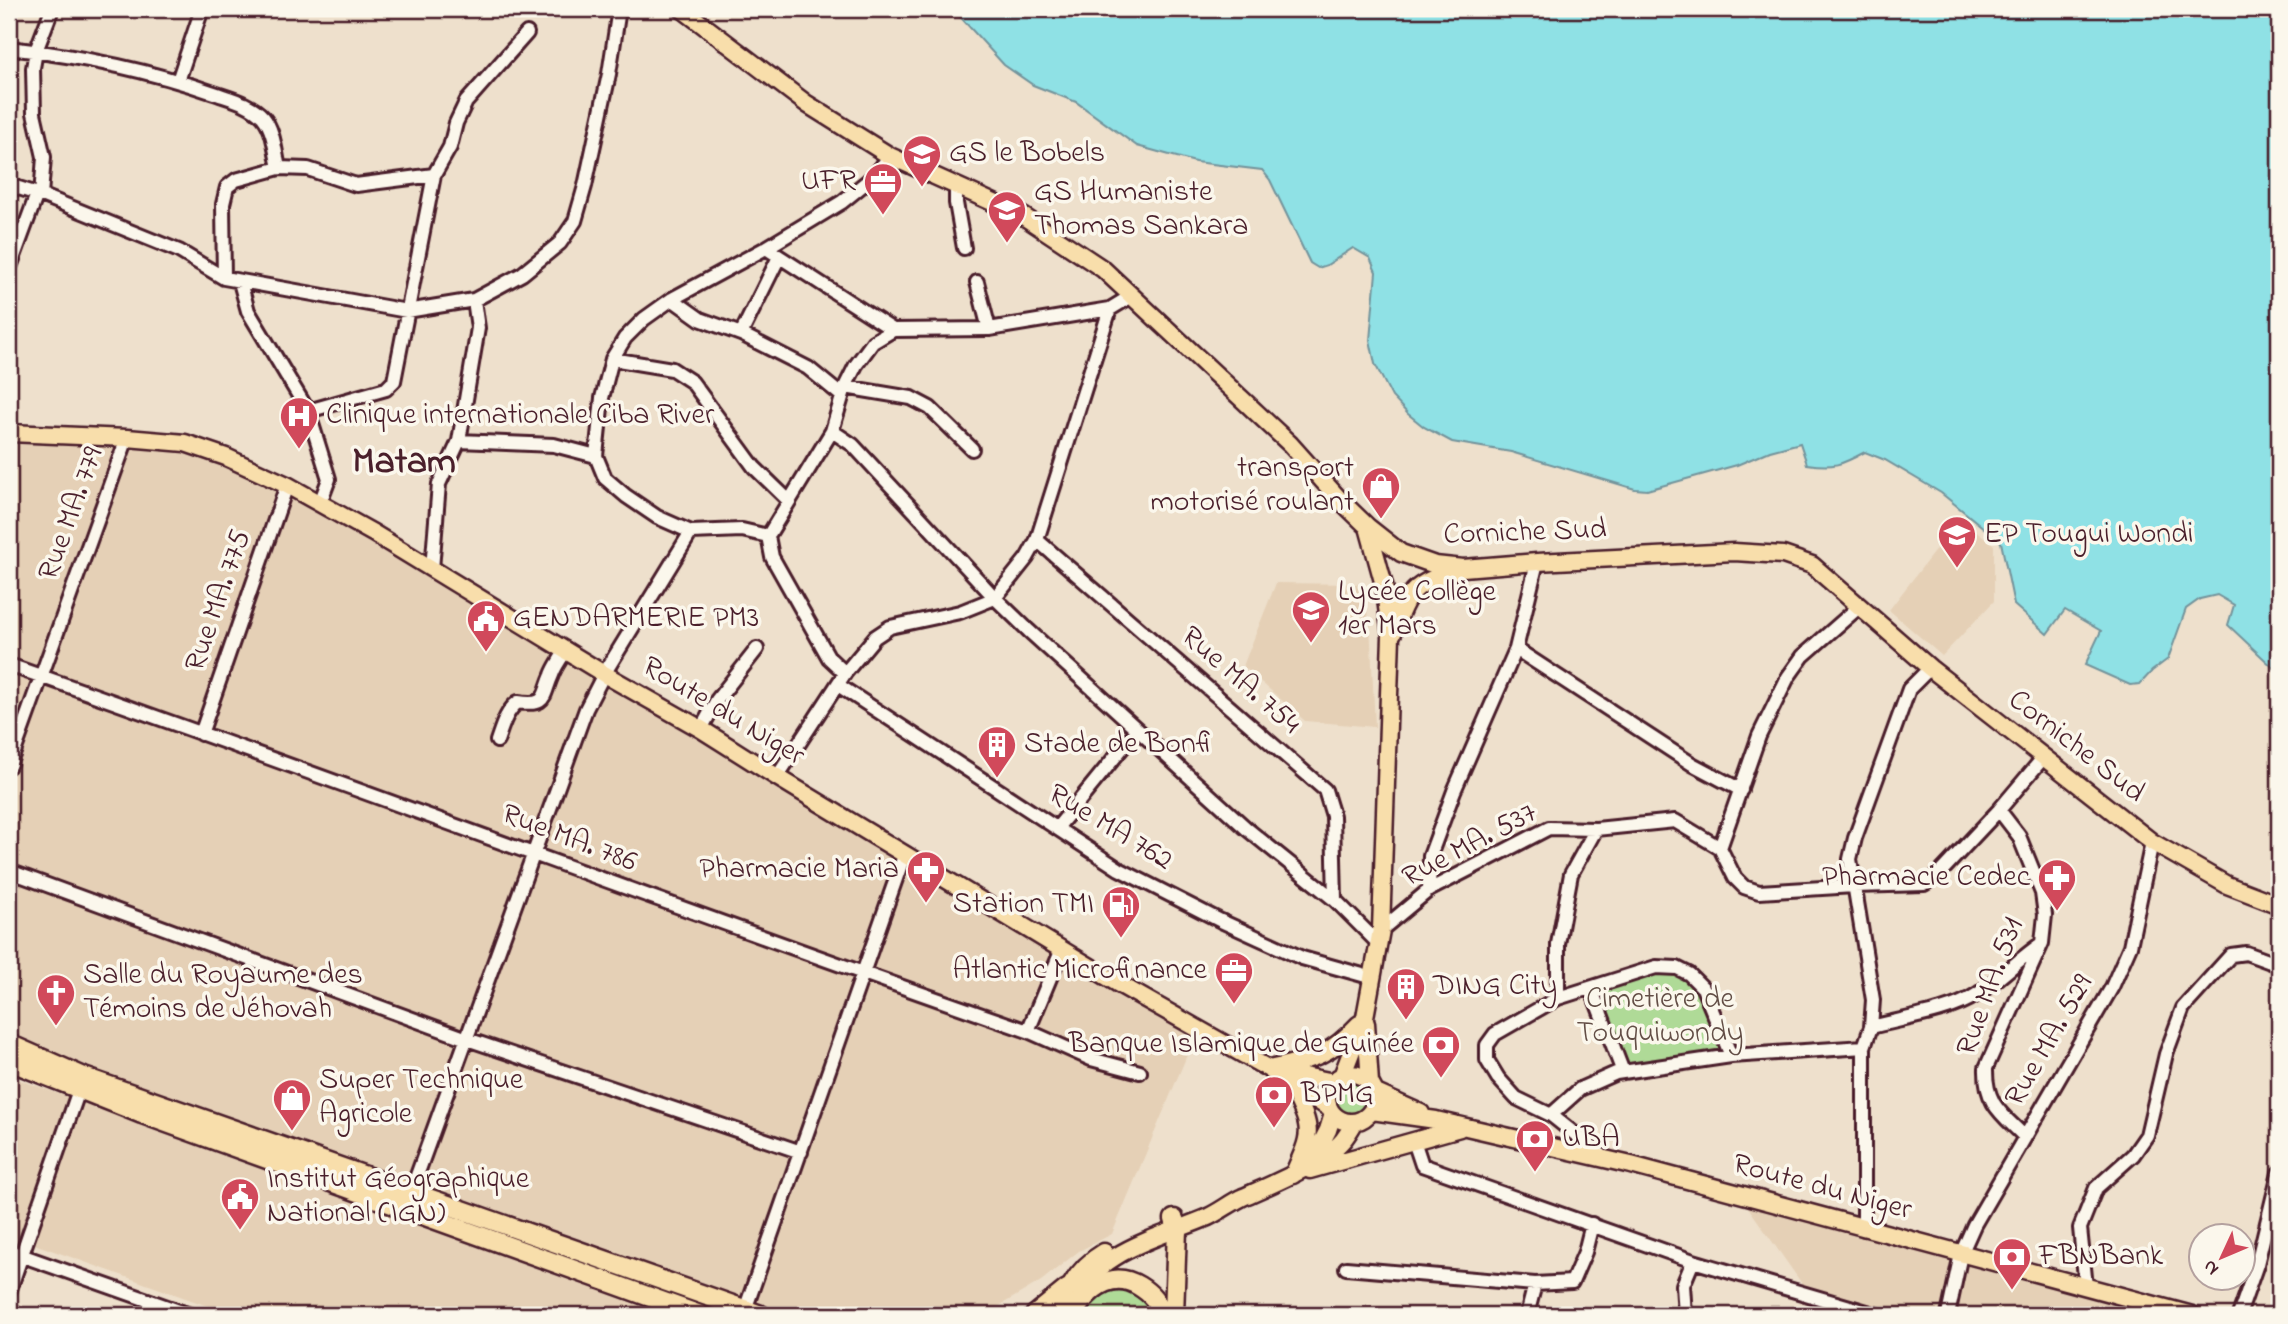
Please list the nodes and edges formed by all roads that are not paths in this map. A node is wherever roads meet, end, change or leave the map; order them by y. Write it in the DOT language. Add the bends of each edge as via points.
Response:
graph roads {
  1 [pos="52,9"];
  2 [pos="202,9"];
  3 [pos="619,9"];
  4 [pos="682,9"];
  5 [pos="527,33"];
  6 [pos="9,48"];
  7 [pos="36,51"];
  8 [pos="178,81"];
  9 [pos="890,156"];
  10 [pos="279,168"];
  11 [pos="433,175"];
  12 [pos="956,184"];
  13 [pos="9,186"];
  14 [pos="39,194"];
  15 [pos="766,248"];
  16 [pos="964,248"];
  17 [pos="779,257"];
  18 [pos="9,270"];
  19 [pos="224,278"];
  20 [pos="240,282"];
  21 [pos="977,282"];
  22 [pos="1133,295"];
  23 [pos="672,299"];
  24 [pos="474,300"];
  25 [pos="1110,309"];
  26 [pos="407,311"];
  27 [pos="989,328"];
  28 [pos="893,330"];
  29 [pos="741,334"];
  30 [pos="612,359"];
  31 [pos="843,391"];
  32 [pos="308,411"];
  33 [pos="832,431"];
  34 [pos="9,433"];
  35 [pos="127,438"];
  36 [pos="459,441"];
  37 [pos="972,449"];
  38 [pos="596,456"];
  39 [pos="287,485"];
  40 [pos="789,501"];
  41 [pos="320,503"];
  42 [pos="1368,527"];
  43 [pos="691,532"];
  44 [pos="768,536"];
  45 [pos="1037,540"];
  46 [pos="1537,562"];
  47 [pos="1463,568"];
  48 [pos="432,569"];
  49 [pos="995,598"];
  50 [pos="1860,606"];
  51 [pos="1391,636"];
  52 [pos="566,649"];
  53 [pos="757,649"];
  54 [pos="1516,649"];
  55 [pos="9,665"];
  56 [pos="1930,668"];
  57 [pos="604,674"];
  58 [pos="40,676"];
  59 [pos="841,679"];
  60 [pos="701,729"];
  61 [pos="1137,730"];
  62 [pos="201,734"];
  63 [pos="497,741"];
  64 [pos="2043,758"];
  65 [pos="9,766"];
  66 [pos="777,778"];
  67 [pos="1741,790"];
  68 [pos="1999,810"];
  69 [pos="1057,828"];
  70 [pos="1596,829"];
  71 [pos="2152,842"];
  72 [pos="1720,848"];
  73 [pos="533,852"];
  74 [pos="905,853"];
  75 [pos="9,871"];
  76 [pos="1854,886"];
  77 [pos="1429,890"];
  78 [pos="1335,900"];
  79 [pos="2279,905"];
  80 [pos="1380,937"];
  81 [pos="2042,943"];
  82 [pos="1062,949"];
  83 [pos="2279,965"];
  84 [pos="863,974"];
  85 [pos="1373,978"];
  86 [pos="1591,988"];
  87 [pos="1558,998"];
  88 [pos="1366,1017"];
  89 [pos="1871,1027"];
  90 [pos="1027,1031"];
  91 [pos="467,1039"];
  92 [pos="9,1044"];
  93 [pos="1864,1047"];
  94 [pos="1731,1056"];
  95 [pos="9,1061"];
  96 [pos="1269,1069"];
  97 [pos="1140,1072"];
  98 [pos="1623,1072"];
  99 [pos="1338,1079"];
  100 [pos="1292,1085"];
  101 [pos="1372,1088"];
  102 [pos="79,1090"];
  103 [pos="1331,1111"];
  104 [pos="1371,1111"];
  105 [pos="1551,1115"];
  106 [pos="1436,1120"];
  107 [pos="1355,1122"];
  108 [pos="1463,1127"];
  109 [pos="2025,1137"];
  110 [pos="1414,1141"];
  111 [pos="801,1152"];
  112 [pos="1608,1160"];
  113 [pos="1309,1164"];
  114 [pos="2279,1173"];
  115 [pos="1293,1175"];
  116 [pos="411,1192"];
  117 [pos="1175,1224"];
  118 [pos="1592,1224"];
  119 [pos="1864,1229"];
  120 [pos="9,1251"];
  121 [pos="1961,1254"];
  122 [pos="22,1256"];
  123 [pos="1693,1261"];
  124 [pos="1346,1268"];
  125 [pos="1535,1284"];
  126 [pos="2086,1287"];
  127 [pos="1068,1289"];
  128 [pos="9,1292"];
  129 [pos="753,1312"];
  130 [pos="190,1315"];
  131 [pos="700,1315"];
  132 [pos="1035,1315"];
  133 [pos="1060,1315"];
  134 [pos="1071,1315"];
  135 [pos="1163,1315"];
  136 [pos="1174,1315"];
  137 [pos="1527,1315"];
  138 [pos="1685,1315"];
  139 [pos="1877,1315"];
  140 [pos="1948,1315"];
  141 [pos="2192,1315"];
  142 [pos="2239,1315"];
  1 -- 7 [label="street"];
  2 -- 8 [label="street"];
  3 -- 24 [label="street" via="610,74 575,221 560,243 522,274"];
  4 -- 9 [label="main road, Corniche Sud" via="807,104"];
  5 -- 11 [label="street" via="466,102 450,147"];
  6 -- 7 [label="street"];
  7 -- 8 [label="street"];
  7 -- 14 [label="street" via="34,113 44,157"];
  8 -- 10 [label="street" via="248,105 262,116 270,128"];
  9 -- 12 [label="main road, Corniche Sud"];
  9 -- 15 [label="street" via="842,202"];
  10 -- 11 [label="street" via="308,169 356,185"];
  10 -- 19 [label="street" via="227,187"];
  11 -- 26 [label="street"];
  12 -- 16 [label="street"];
  12 -- 22 [label="main road, Corniche Sud" via="1023,216 1083,253"];
  13 -- 14 [label="street"];
  14 -- 18 [label="street"];
  14 -- 19 [label="street" via="179,251"];
  15 -- 17 [label="street"];
  15 -- 23 [label="street"];
  17 -- 28 [label="street"];
  17 -- 29 [label="street"];
  19 -- 20 [label="street"];
  20 -- 26 [label="street"];
  20 -- 32 [label="street" via="248,311"];
  21 -- 27 [label="street"];
  22 -- 25 [label="street"];
  22 -- 42 [label="main road, Corniche Sud" via="1290,444"];
  23 -- 29 [label="street" via="700,319"];
  23 -- 30 [label="street" via="634,328"];
  24 -- 26 [label="street"];
  24 -- 36 [label="street" via="478,328"];
  25 -- 27 [label="street"];
  25 -- 45 [label="street"];
  26 -- 32 [label="street" via="394,381 386,389"];
  27 -- 28 [label="street"];
  28 -- 31 [label="street" via="873,342"];
  29 -- 31 [label="street"];
  30 -- 38 [label="street" via="602,398"];
  30 -- 40 [label="street" via="672,369 692,382 754,467"];
  31 -- 33 [label="street"];
  31 -- 37 [label="street" via="911,398 930,408"];
  32 -- 41 [label="street" via="329,480"];
  33 -- 40 [label="street"];
  33 -- 49 [label="street" via="853,445"];
  34 -- 35 [label="main road, Route du Niger"];
  35 -- 39 [label="main road, Route du Niger" via="185,443"];
  35 -- 58 [label="street, Rue MA. 779"];
  36 -- 38 [label="street" via="554,445"];
  36 -- 48 [label="street" via="439,485"];
  38 -- 43 [label="street" via="605,478 625,496"];
  39 -- 41 [label="main road, Route du Niger"];
  39 -- 62 [label="street, Rue MA. 775"];
  40 -- 44 [label="street"];
  41 -- 48 [label="main road, Route du Niger"];
  42 -- 47 [label="main road, Corniche Sud" via="1401,554"];
  42 -- 51 [label="main road" via="1384,585"];
  43 -- 44 [label="street" via="743,530"];
  43 -- 57 [label="street"];
  44 -- 59 [label="street, Rue MA 762" via="772,557"];
  45 -- 49 [label="street"];
  45 -- 78 [label="street, Rue MA. 754" via="1325,790 1333,816"];
  46 -- 47 [label="main road, Corniche Sud"];
  46 -- 50 [label="main road, Corniche Sud" via="1734,552 1783,555 1812,565"];
  46 -- 54 [label="street"];
  47 -- 51 [label="main road" via="1420,585 1404,601"];
  48 -- 52 [label="main road, Route du Niger"];
  49 -- 59 [label="street" via="960,612 890,627 864,648"];
  49 -- 61 [label="street"];
  50 -- 56 [label="main road, Corniche Sud"];
  50 -- 67 [label="street" via="1803,656 1788,677 1759,736"];
  51 -- 80 [label="main road"];
  52 -- 57 [label="main road, Route du Niger"];
  52 -- 63 [label="street" via="551,675 546,696 540,702 513,705"];
  53 -- 60 [label="street" via="717,700"];
  54 -- 67 [label="street" via="1692,764"];
  54 -- 77 [label="street" via="1430,856"];
  55 -- 58 [label="street, Rue MA. 786"];
  56 -- 64 [label="main road, Corniche Sud"];
  56 -- 76 [label="street" via="1909,689 1855,838 1850,859"];
  57 -- 60 [label="main road, Route du Niger"];
  57 -- 73 [label="street" via="586,709"];
  58 -- 62 [label="street, Rue MA. 786"];
  58 -- 65 [label="street, Rue MA. 779"];
  59 -- 66 [label="street"];
  59 -- 69 [label="street, Rue MA 762"];
  60 -- 66 [label="main road, Route du Niger"];
  61 -- 69 [label="street"];
  61 -- 78 [label="street"];
  62 -- 73 [label="street, Rue MA. 786"];
  64 -- 68 [label="street"];
  64 -- 71 [label="main road, Corniche Sud"];
  66 -- 74 [label="main road, Route du Niger"];
  67 -- 72 [label="street"];
  68 -- 76 [label="street" via="1924,884"];
  68 -- 81 [label="street, Rue MA. 531" via="2019,836 2042,893"];
  69 -- 85 [label="street, Rue MA 762" via="1119,869 1221,921 1302,958"];
  70 -- 72 [label="street, Rue MA. 537" via="1675,821"];
  70 -- 77 [label="street, Rue MA. 537" via="1549,828"];
  70 -- 87 [label="street" via="1571,874 1558,944"];
  71 -- 79 [label="main road, Corniche Sud" via="2227,885"];
  71 -- 109 [label="street, Rue MA. 529" via="2130,946 2112,987"];
  72 -- 76 [label="street" via="1735,877 1744,887 1759,892"];
  73 -- 84 [label="street, Rue MA. 786"];
  73 -- 91 [label="street"];
  74 -- 82 [label="main road, Route du Niger"];
  74 -- 84 [label="street"];
  75 -- 91 [label="street"];
  76 -- 89 [label="street" via="1873,1000"];
  77 -- 80 [label="street, Rue MA. 537"];
  78 -- 80 [label="street"];
  80 -- 85 [label="main road"];
  81 -- 89 [label="street" via="1957,1005"];
  81 -- 109 [label="street, Rue MA. 531" via="1986,1068 1985,1085 1996,1108"];
  82 -- 90 [label="street"];
  82 -- 96 [label="main road, Route du Niger"];
  83 -- 126 [label="street" via="2246,953 2231,954 2183,1008 2166,1054 2147,1135 2096,1188 2080,1228"];
  84 -- 90 [label="street, Rue MA. 786"];
  84 -- 111 [label="street"];
  85 -- 88 [label="main road"];
  86 -- 87 [label="street"];
  86 -- 94 [label="street" via="1656,967 1677,968 1703,988"];
  86 -- 98 [label="street"];
  87 -- 105 [label="street" via="1495,1034 1487,1045 1487,1060 1516,1098"];
  88 -- 96 [label="main road" via="1328,1052"];
  88 -- 99 [label="main road"];
  88 -- 101 [label="main road"];
  89 -- 93 [label="street"];
  90 -- 97 [label="street, Rue MA. 786" via="1091,1059"];
  91 -- 111 [label="street"];
  91 -- 116 [label="street"];
  92 -- 116 [label="highway" via="84,1077"];
  93 -- 94 [label="street"];
  93 -- 119 [label="street"];
  94 -- 98 [label="street"];
  95 -- 102 [label="highway"];
  96 -- 99 [label="main road, Route du Niger"];
  96 -- 100 [label="main road, Route du Niger"];
  98 -- 105 [label="street" via="1580,1089"];
  99 -- 101 [label="main road" via="1357,1075"];
  99 -- 103 [label="main road" via="1328,1094"];
  100 -- 103 [label="main road, Route du Niger"];
  100 -- 115 [label="main road" via="1309,1129 1308,1143"];
  101 -- 104 [label="main road"];
  101 -- 106 [label="main road, Route du Niger"];
  102 -- 122 [label="street"];
  102 -- 131 [label="highway"];
  103 -- 107 [label="main road" via="1339,1119"];
  103 -- 113 [label="main road" via="1328,1130"];
  104 -- 106 [label="main road, Route du Niger"];
  104 -- 107 [label="main road"];
  105 -- 112 [label="street"];
  106 -- 108 [label="main road, Route du Niger"];
  107 -- 113 [label="main road" via="1343,1141"];
  108 -- 110 [label="main road"];
  108 -- 112 [label="main road, Route du Niger"];
  109 -- 121 [label="street, Rue MA. 529"];
  110 -- 115 [label="main road"];
  110 -- 118 [label="street" via="1422,1165"];
  111 -- 129 [label="street"];
  112 -- 119 [label="main road, Route du Niger"];
  113 -- 115 [label="main road"];
  114 -- 142 [label="street"];
  115 -- 117 [label="main road" via="1210,1216"];
  116 -- 129 [label="highway"];
  117 -- 127 [label="main road" via="1097,1256"];
  117 -- 134 [label="main road" via="1101,1266 1086,1281"];
  117 -- 136 [label="highway"];
  118 -- 123 [label="street"];
  118 -- 125 [label="street" via="1572,1282"];
  119 -- 121 [label="main road, Route du Niger"];
  120 -- 122 [label="street"];
  121 -- 126 [label="main road, Route du Niger"];
  121 -- 140 [label="street, Rue MA. 529"];
  122 -- 128 [label="street"];
  122 -- 130 [label="street"];
  123 -- 138 [label="street" via="1683,1285"];
  123 -- 139 [label="street"];
  124 -- 125 [label="street"];
  125 -- 137 [label="street"];
  126 -- 141 [label="main road, Route du Niger"];
  127 -- 132 [label="highway"];
  127 -- 133 [label="main road"];
  134 -- 135 [label="highway" via="1097,1286 1121,1278 1151,1293"];
}
